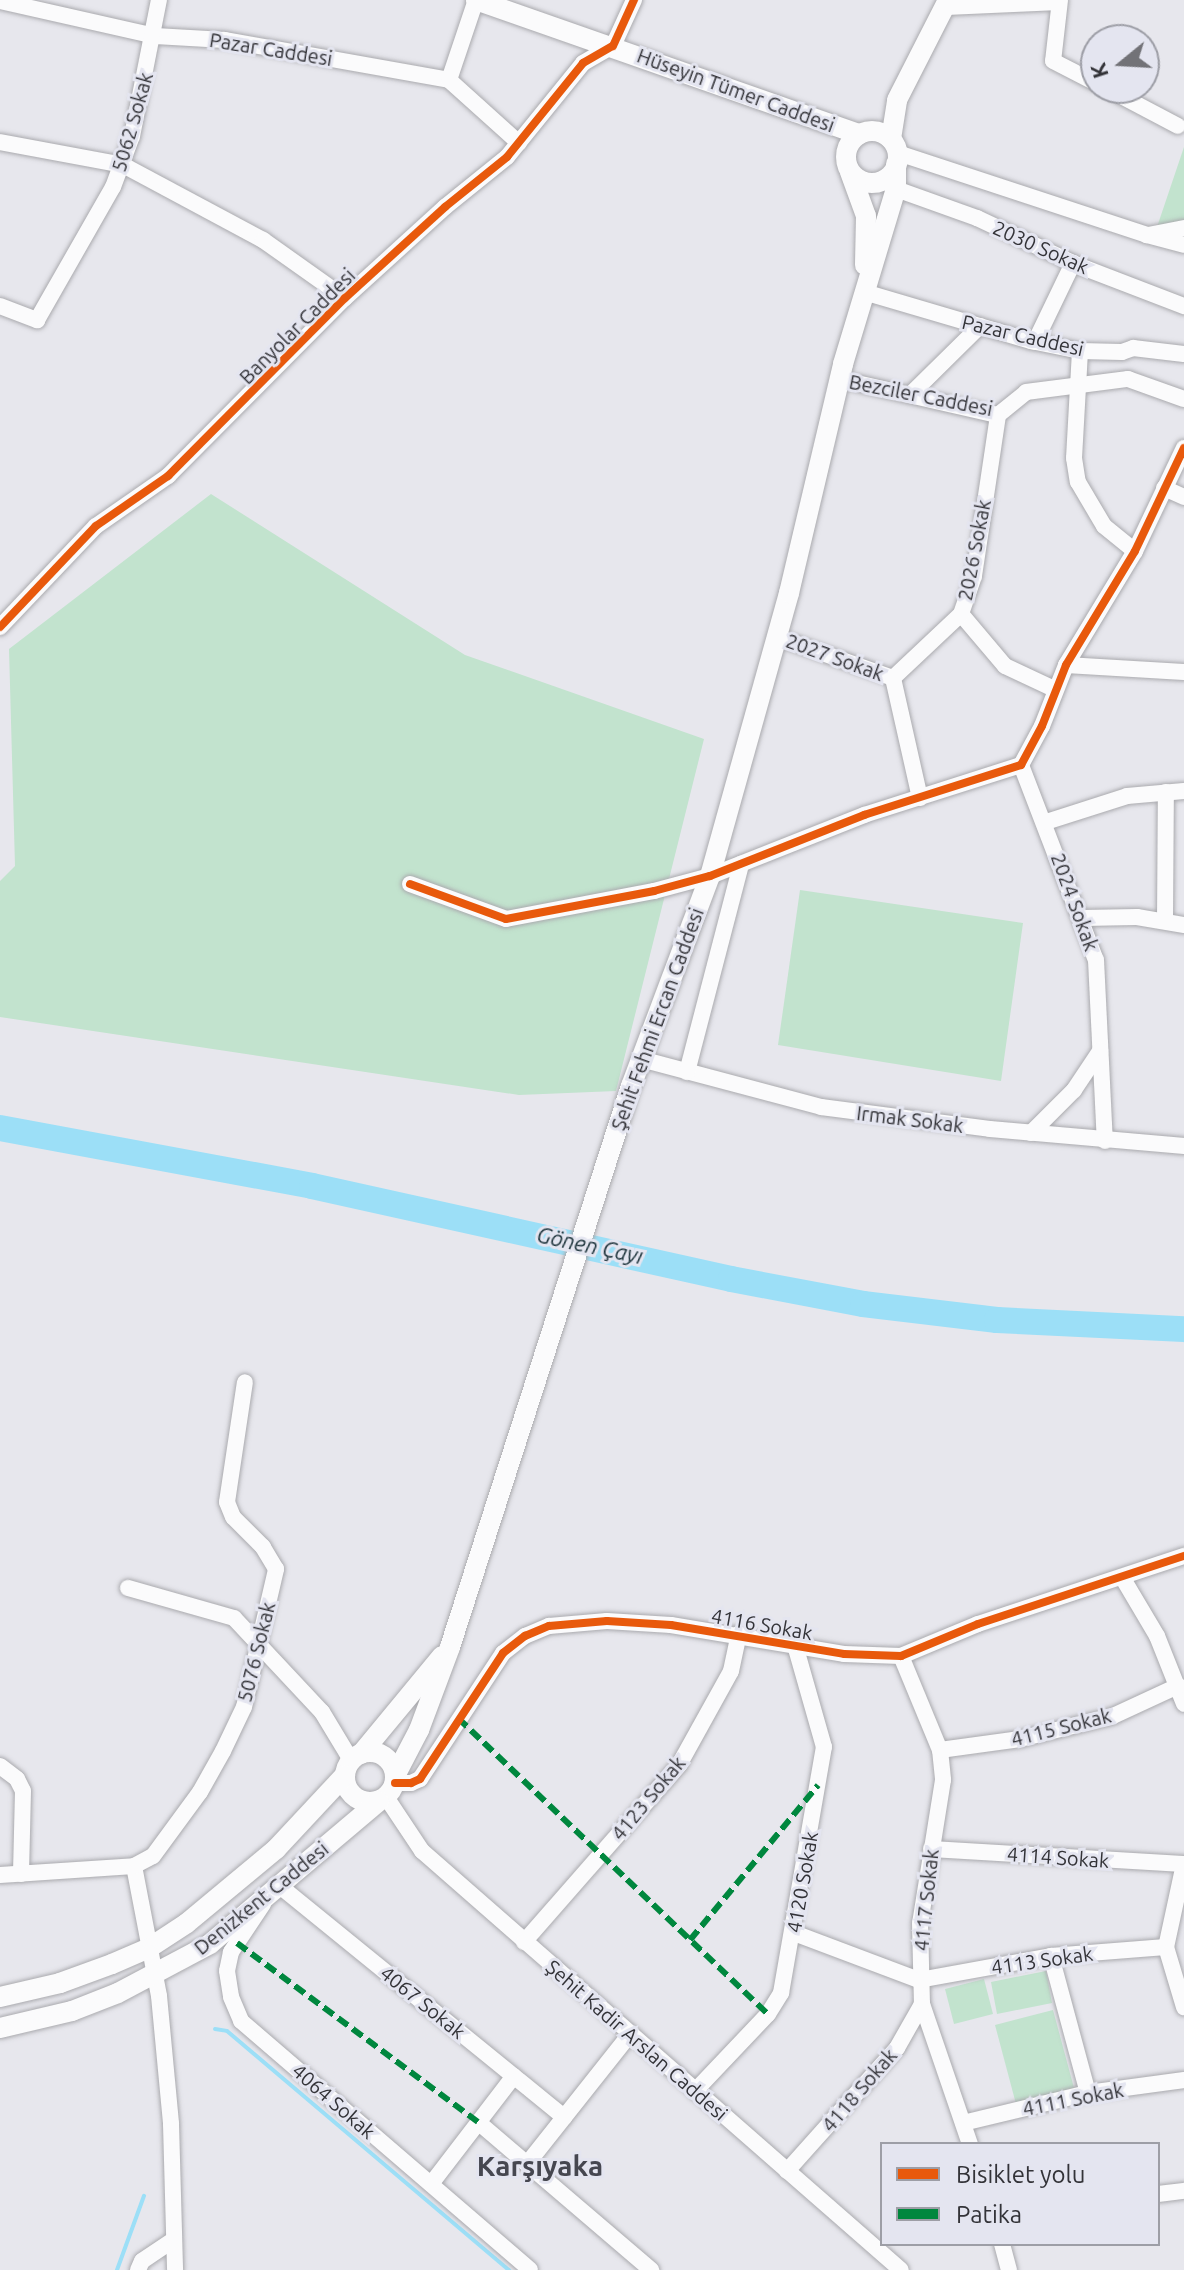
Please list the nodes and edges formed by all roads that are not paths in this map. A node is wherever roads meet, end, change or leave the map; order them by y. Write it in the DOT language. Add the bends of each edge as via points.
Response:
graph roads {
  1 [pos="159,0"];
  2 [pos="476,0"];
  3 [pos="634,0"];
  4 [pos="0,1"];
  5 [pos="1059,1"];
  6 [pos="947,4"];
  7 [pos="155,36"];
  8 [pos="613,46"];
  9 [pos="1080,75"];
  10 [pos="449,80"];
  11 [pos="1136,104"];
  12 [pos="803,113"];
  13 [pos="1178,126"];
  14 [pos="859,134"];
  15 [pos="0,142"];
  16 [pos="519,143"];
  17 [pos="895,152"];
  18 [pos="848,164"];
  19 [pos="123,165"];
  20 [pos="896,189"];
  21 [pos="1184,228"];
  22 [pos="1147,235"];
  23 [pos="1184,245"];
  24 [pos="1073,263"];
  25 [pos="864,292"];
  26 [pos="345,298"];
  27 [pos="0,306"];
  28 [pos="1184,306"];
  29 [pos="980,326"];
  30 [pos="1035,342"];
  31 [pos="1080,351"];
  32 [pos="1184,354"];
  33 [pos="839,379"];
  34 [pos="1077,388"];
  35 [pos="911,394"];
  36 [pos="1184,399"];
  37 [pos="998,415"];
  38 [pos="1184,448"];
  39 [pos="1164,488"];
  40 [pos="1184,497"];
  41 [pos="1135,551"];
  42 [pos="961,614"];
  43 [pos="0,627"];
  44 [pos="777,637"];
  45 [pos="1066,665"];
  46 [pos="1184,672"];
  47 [pos="893,678"];
  48 [pos="1056,690"];
  49 [pos="1021,765"];
  50 [pos="1184,791"];
  51 [pos="1166,792"];
  52 [pos="920,798"];
  53 [pos="1046,822"];
  54 [pos="741,864"];
  55 [pos="710,876"];
  56 [pos="410,884"];
  57 [pos="1082,918"];
  58 [pos="1165,920"];
  59 [pos="1184,925"];
  60 [pos="1100,1051"];
  61 [pos="641,1059"];
  62 [pos="687,1072"];
  63 [pos="1031,1133"];
  64 [pos="1105,1141"];
  65 [pos="1184,1146"];
  66 [pos="245,1382"];
  67 [pos="1184,1556"];
  68 [pos="1122,1577"];
  69 [pos="128,1588"];
  70 [pos="739,1634"];
  71 [pos="259,1641"];
  72 [pos="795,1645"];
  73 [pos="450,1647"];
  74 [pos="901,1656"];
  75 [pos="1178,1686"];
  76 [pos="1184,1704"];
  77 [pos="940,1750"];
  78 [pos="352,1763"];
  79 [pos="0,1766"];
  80 [pos="389,1789"];
  81 [pos="931,1849"];
  82 [pos="1184,1864"];
  83 [pos="134,1866"];
  84 [pos="21,1874"];
  85 [pos="0,1875"];
  86 [pos="274,1893"];
  87 [pos="794,1933"];
  88 [pos="524,1942"];
  89 [pos="1166,1947"];
  90 [pos="149,1948"];
  91 [pos="1051,1956"];
  92 [pos="152,1976"];
  93 [pos="919,1980"];
  94 [pos="0,1997"];
  95 [pos="922,2004"];
  96 [pos="1184,2007"];
  97 [pos="0,2028"];
  98 [pos="630,2034"];
  99 [pos="514,2076"];
  100 [pos="1184,2080"];
  101 [pos="695,2091"];
  102 [pos="1088,2093"];
  103 [pos="564,2117"];
  104 [pos="478,2122"];
  105 [pos="963,2123"];
  106 [pos="969,2142"];
  107 [pos="527,2164"];
  108 [pos="787,2171"];
  109 [pos="431,2184"];
  110 [pos="1184,2191"];
  111 [pos="1160,2194"];
  112 [pos="173,2240"];
  113 [pos="1003,2246"];
  114 [pos="138,2270"];
  115 [pos="175,2270"];
  116 [pos="530,2270"];
  117 [pos="651,2270"];
  118 [pos="901,2270"];
  119 [pos="1009,2270"];
  1 -- 7 [label="street, 5062 Sokak"];
  2 -- 8 [label="main road, Hüseyin Tümer Caddesi"];
  2 -- 10 [label="street"];
  3 -- 8 [label="street"];
  4 -- 7 [label="street, Pazar Caddesi"];
  5 -- 6 [label="street"];
  5 -- 9 [label="street" via="1053,61"];
  6 -- 17 [label="main road, Şehit Fehmi Ercan Caddesi" via="897,100"];
  7 -- 10 [label="street, Pazar Caddesi" via="225,40"];
  7 -- 19 [label="street, 5062 Sokak"];
  8 -- 12 [label="main road, Hüseyin Tümer Caddesi"];
  8 -- 16 [label="street, Banyolar Caddesi" via="583,63"];
  10 -- 16 [label="street"];
  11 -- 13 [label="street"];
  12 -- 14 [label="main road, Hüseyin Tümer Caddesi"];
  12 -- 18 [label="main road, Şehit Fehmi Ercan Caddesi"];
  14 -- 17 [label="main road" via="877,131"];
  14 -- 18 [label="main road" via="852,139"];
  15 -- 19 [label="street"];
  16 -- 26 [label="street, Banyolar Caddesi"];
  17 -- 18 [label="main road" via="890,176 874,183 865,182"];
  17 -- 20 [label="main road, Şehit Fehmi Ercan Caddesi"];
  17 -- 22 [label="street"];
  18 -- 25 [label="main road, Şehit Fehmi Ercan Caddesi" via="866,216"];
  19 -- 26 [label="street" via="263,240"];
  19 -- 27 [label="street, 5062 Sokak" via="37,320"];
  20 -- 24 [label="street, 2030 Sokak" via="977,218"];
  20 -- 25 [label="main road, Şehit Fehmi Ercan Caddesi"];
  21 -- 22 [label="street"];
  22 -- 23 [label="street"];
  24 -- 28 [label="street, 2030 Sokak"];
  24 -- 30 [label="street"];
  25 -- 29 [label="street, Pazar Caddesi"];
  25 -- 33 [label="main road, Şehit Fehmi Ercan Caddesi"];
  26 -- 43 [label="street, Banyolar Caddesi" via="168,476 105,518"];
  29 -- 30 [label="street, Pazar Caddesi"];
  29 -- 35 [label="street"];
  30 -- 31 [label="street, Pazar Caddesi"];
  31 -- 32 [label="street, Pazar Caddesi" via="1133,348"];
  31 -- 34 [label="street"];
  33 -- 35 [label="street, Bezciler Caddesi"];
  33 -- 44 [label="main road, Şehit Fehmi Ercan Caddesi"];
  34 -- 36 [label="street, Bezciler Caddesi" via="1128,379"];
  34 -- 37 [label="street, Bezciler Caddesi" via="1026,392"];
  34 -- 41 [label="street" via="1078,482 1104,526"];
  35 -- 37 [label="street, Bezciler Caddesi"];
  37 -- 42 [label="street, 2026 Sokak" via="974,576"];
  38 -- 39 [label="street"];
  39 -- 40 [label="street"];
  39 -- 41 [label="street"];
  41 -- 45 [label="street"];
  42 -- 47 [label="street, 2026 Sokak"];
  42 -- 48 [label="street" via="1005,666"];
  44 -- 47 [label="street, 2027 Sokak"];
  44 -- 55 [label="main road, Şehit Fehmi Ercan Caddesi"];
  45 -- 46 [label="street"];
  45 -- 48 [label="street"];
  47 -- 52 [label="street"];
  48 -- 49 [label="street"];
  49 -- 52 [label="street"];
  49 -- 53 [label="street, 2024 Sokak"];
  50 -- 51 [label="street"];
  51 -- 53 [label="street" via="1127,796"];
  51 -- 58 [label="street"];
  52 -- 54 [label="street"];
  53 -- 57 [label="street, 2024 Sokak"];
  54 -- 55 [label="street"];
  54 -- 62 [label="street"];
  55 -- 56 [label="street" via="506,919"];
  55 -- 61 [label="main road, Şehit Fehmi Ercan Caddesi"];
  57 -- 58 [label="street"];
  57 -- 60 [label="street, 2024 Sokak" via="1096,960"];
  58 -- 59 [label="street"];
  60 -- 63 [label="street" via="1074,1090"];
  60 -- 64 [label="street, 2024 Sokak"];
  61 -- 62 [label="street, Irmak Sokak"];
  61 -- 73 [label="main road, Şehit Fehmi Ercan Caddesi"];
  62 -- 63 [label="street, Irmak Sokak" via="821,1107"];
  63 -- 64 [label="street, Irmak Sokak"];
  64 -- 65 [label="street, Irmak Sokak"];
  66 -- 71 [label="street, 5076 Sokak" via="227,1502 233,1517 263,1547 276,1569"];
  67 -- 68 [label="street, 4116 Sokak"];
  68 -- 74 [label="street, 4116 Sokak" via="978,1624"];
  68 -- 75 [label="street" via="1157,1636"];
  69 -- 71 [label="street" via="234,1618"];
  70 -- 72 [label="street, 4116 Sokak"];
  70 -- 80 [label="street, 4116 Sokak" via="607,1621 549,1626 525,1636 503,1653 420,1779"];
  70 -- 88 [label="street, 4123 Sokak" via="731,1671 679,1765"];
  71 -- 78 [label="street" via="322,1712"];
  71 -- 83 [label="street, 5076 Sokak" via="244,1707 200,1792 167,1841"];
  72 -- 74 [label="street, 4116 Sokak" via="874,1658"];
  72 -- 87 [label="street, 4120 Sokak" via="824,1747"];
  73 -- 78 [label="main road, Şehit Fehmi Ercan Caddesi"];
  73 -- 80 [label="main road, Şehit Fehmi Ercan Caddesi" via="419,1730"];
  74 -- 77 [label="street, 4117 Sokak"];
  75 -- 76 [label="street"];
  75 -- 77 [label="street, 4115 Sokak" via="1113,1716 1020,1739"];
  77 -- 81 [label="street, 4117 Sokak" via="943,1780"];
  78 -- 80 [label="main road" via="382,1754 389,1759"];
  78 -- 80 [label="main road" via="346,1784 355,1797 371,1802"];
  78 -- 90 [label="main road, Denizkent Caddesi" via="276,1849 225,1895"];
  79 -- 84 [label="street" via="23,1791"];
  80 -- 86 [label="main road, Denizkent Caddesi"];
  80 -- 88 [label="street, Şehit Kadir Arslan Caddesi" via="422,1851"];
  81 -- 82 [label="street, 4114 Sokak"];
  81 -- 93 [label="street, 4117 Sokak" via="920,1923"];
  82 -- 89 [label="street"];
  83 -- 84 [label="street"];
  83 -- 90 [label="street"];
  84 -- 85 [label="street"];
  86 -- 92 [label="main road, Denizkent Caddesi" via="210,1944"];
  86 -- 99 [label="street, 4067 Sokak"];
  86 -- 109 [label="street, 4064 Sokak" via="231,1952 227,1971 241,2021"];
  87 -- 93 [label="street"];
  87 -- 101 [label="street, 4120 Sokak" via="781,1993 768,2014"];
  88 -- 98 [label="street, Şehit Kadir Arslan Caddesi"];
  89 -- 91 [label="street, 4113 Sokak"];
  89 -- 96 [label="street"];
  90 -- 92 [label="street"];
  90 -- 94 [label="main road, Denizkent Caddesi" via="60,1983"];
  91 -- 93 [label="street, 4113 Sokak"];
  91 -- 102 [label="street"];
  92 -- 97 [label="main road, Denizkent Caddesi" via="72,2011"];
  92 -- 112 [label="street" via="159,1996 171,2124"];
  93 -- 95 [label="street, 4117 Sokak"];
  95 -- 105 [label="street, 4117 Sokak"];
  95 -- 108 [label="street, 4118 Sokak" via="897,2048"];
  98 -- 101 [label="street, Şehit Kadir Arslan Caddesi"];
  98 -- 103 [label="street"];
  99 -- 103 [label="street, 4067 Sokak"];
  99 -- 104 [label="street"];
  100 -- 102 [label="street, 4111 Sokak"];
  101 -- 108 [label="street, Şehit Kadir Arslan Caddesi"];
  102 -- 105 [label="street, 4111 Sokak"];
  103 -- 107 [label="street"];
  104 -- 107 [label="street"];
  104 -- 109 [label="street"];
  105 -- 106 [label="street, 4117 Sokak"];
  107 -- 117 [label="street"];
  108 -- 118 [label="street, Şehit Kadir Arslan Caddesi"];
  109 -- 116 [label="street, 4064 Sokak"];
  110 -- 111 [label="street"];
  112 -- 114 [label="street" via="142,2261"];
  112 -- 115 [label="street"];
  113 -- 119 [label="street"];
}
